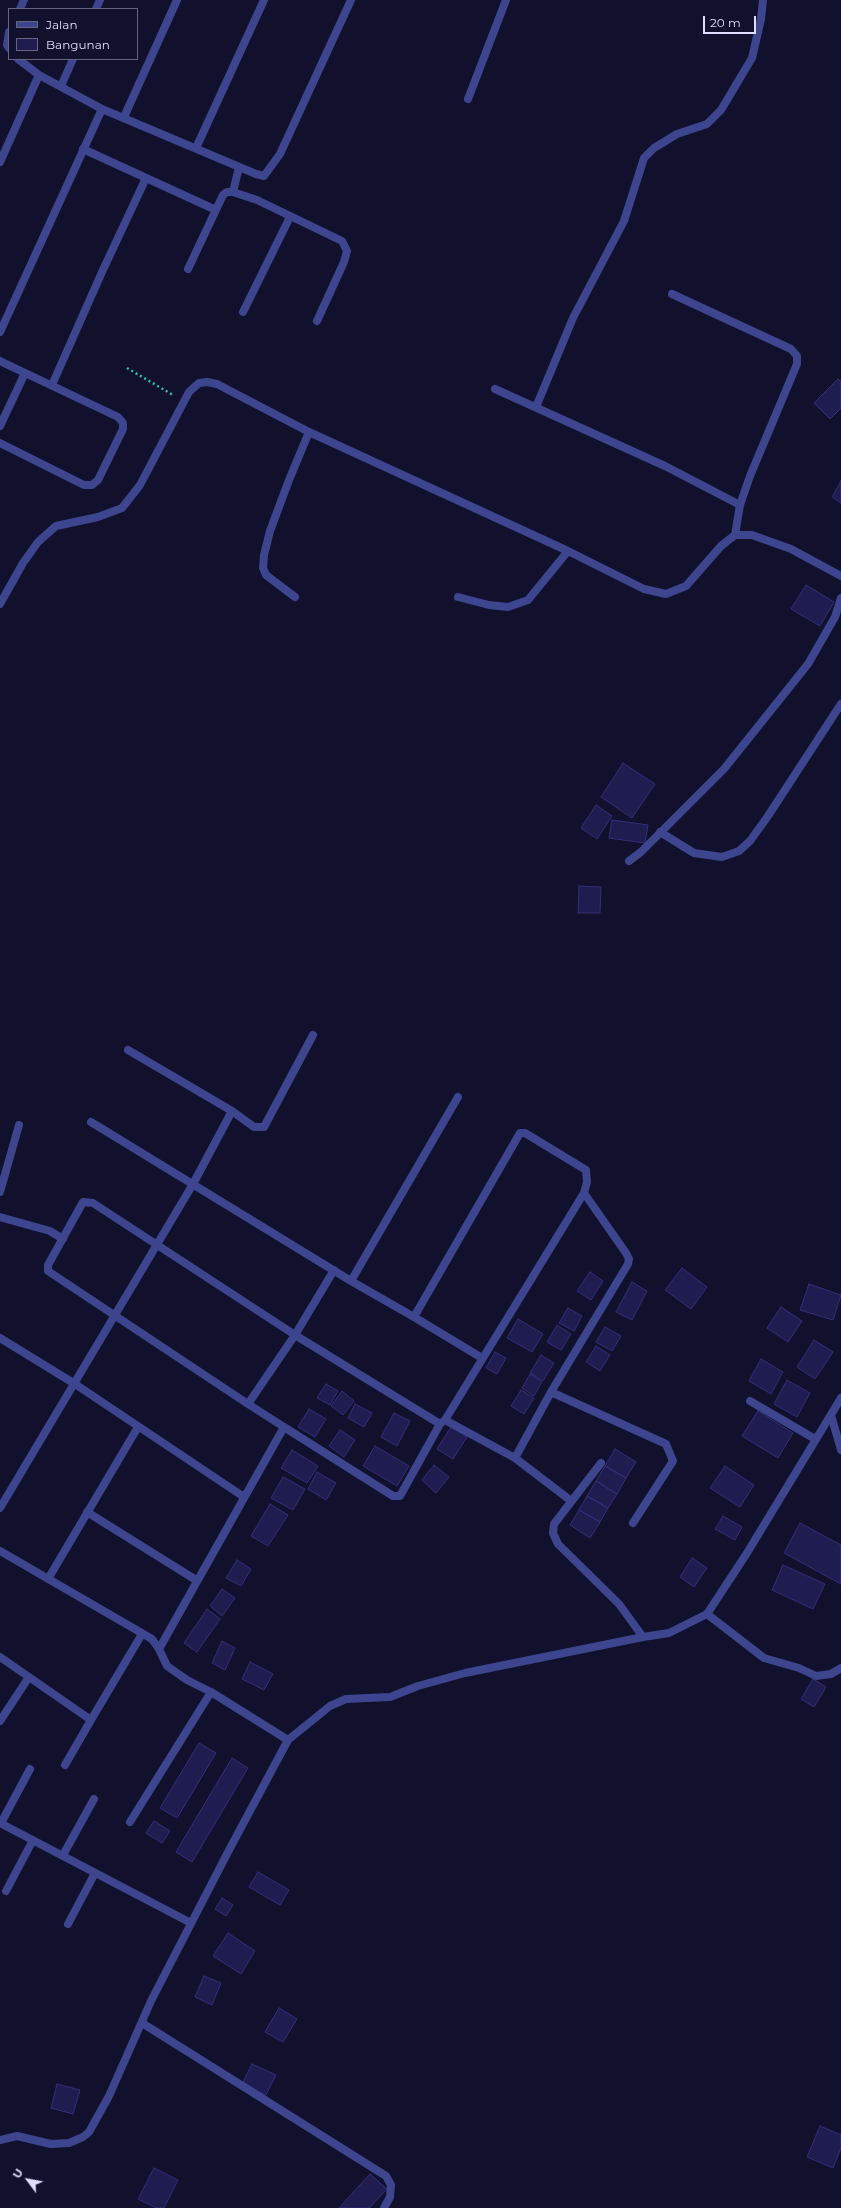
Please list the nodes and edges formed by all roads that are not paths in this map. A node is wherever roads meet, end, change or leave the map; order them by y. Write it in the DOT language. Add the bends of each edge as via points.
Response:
graph roads {
  1 [pos="177,0"];
  2 [pos="264,0"];
  3 [pos="351,0"];
  4 [pos="506,0"];
  5 [pos="763,0"];
  6 [pos="19,60"];
  7 [pos="73,60"];
  8 [pos="39,75"];
  9 [pos="60,86"];
  10 [pos="468,99"];
  11 [pos="102,109"];
  12 [pos="124,117"];
  13 [pos="196,148"];
  14 [pos="83,150"];
  15 [pos="0,162"];
  16 [pos="239,167"];
  17 [pos="146,178"];
  18 [pos="232,192"];
  19 [pos="216,210"];
  20 [pos="290,217"];
  21 [pos="188,269"];
  22 [pos="672,294"];
  23 [pos="243,312"];
  24 [pos="317,320"];
  25 [pos="0,332"];
  26 [pos="0,361"];
  27 [pos="25,373"];
  28 [pos="52,385"];
  29 [pos="495,389"];
  30 [pos="536,407"];
  31 [pos="0,426"];
  32 [pos="309,432"];
  33 [pos="0,443"];
  34 [pos="740,505"];
  35 [pos="735,535"];
  36 [pos="568,551"];
  37 [pos="841,576"];
  38 [pos="295,597"];
  39 [pos="458,597"];
  40 [pos="841,598"];
  41 [pos="0,604"];
  42 [pos="841,704"];
  43 [pos="660,832"];
  44 [pos="629,860"];
  45 [pos="313,1035"];
  46 [pos="128,1050"];
  47 [pos="458,1097"];
  48 [pos="232,1111"];
  49 [pos="91,1122"];
  50 [pos="19,1125"];
  51 [pos="193,1184"];
  52 [pos="0,1192"];
  53 [pos="584,1193"];
  54 [pos="0,1217"];
  55 [pos="62,1239"];
  56 [pos="156,1244"];
  57 [pos="334,1270"];
  58 [pos="351,1281"];
  59 [pos="115,1315"];
  60 [pos="414,1317"];
  61 [pos="295,1335"];
  62 [pos="0,1338"];
  63 [pos="482,1358"];
  64 [pos="75,1384"];
  65 [pos="551,1392"];
  66 [pos="841,1398"];
  67 [pos="750,1401"];
  68 [pos="248,1404"];
  69 [pos="831,1415"];
  70 [pos="443,1422"];
  71 [pos="138,1426"];
  72 [pos="284,1427"];
  73 [pos="815,1439"];
  74 [pos="841,1450"];
  75 [pos="516,1458"];
  76 [pos="601,1463"];
  77 [pos="244,1497"];
  78 [pos="570,1500"];
  79 [pos="0,1508"];
  80 [pos="87,1512"];
  81 [pos="633,1523"];
  82 [pos="0,1550"];
  83 [pos="48,1579"];
  84 [pos="196,1580"];
  85 [pos="707,1614"];
  86 [pos="142,1634"];
  87 [pos="643,1637"];
  88 [pos="159,1649"];
  89 [pos="0,1656"];
  90 [pos="841,1668"];
  91 [pos="29,1677"];
  92 [pos="211,1692"];
  93 [pos="91,1720"];
  94 [pos="0,1721"];
  95 [pos="288,1740"];
  96 [pos="65,1765"];
  97 [pos="30,1770"];
  98 [pos="94,1799"];
  99 [pos="130,1822"];
  100 [pos="1,1823"];
  101 [pos="33,1840"];
  102 [pos="62,1856"];
  103 [pos="96,1873"];
  104 [pos="6,1891"];
  105 [pos="191,1923"];
  106 [pos="68,1924"];
  107 [pos="142,2023"];
  108 [pos="0,2140"];
  109 [pos="384,2208"];
  1 -- 12 [label="street"];
  2 -- 13 [label="street"];
  3 -- 16 [label="street" via="271,169 264,176"];
  4 -- 10 [label="street"];
  5 -- 30 [label="street" via="752,58 721,110 707,124 677,134 654,148 644,158 624,221 572,318"];
  6 -- 8 [label="street"];
  7 -- 9 [label="street"];
  8 -- 9 [label="street"];
  8 -- 15 [label="street"];
  9 -- 11 [label="street"];
  11 -- 12 [label="street"];
  11 -- 14 [label="street"];
  12 -- 13 [label="street"];
  13 -- 16 [label="street"];
  14 -- 17 [label="street"];
  14 -- 25 [label="street"];
  16 -- 18 [label="street"];
  17 -- 19 [label="street"];
  17 -- 28 [label="street"];
  18 -- 19 [label="street" via="223,195"];
  18 -- 20 [label="street" via="257,200"];
  19 -- 21 [label="street"];
  20 -- 23 [label="street"];
  20 -- 24 [label="street" via="342,241 346,252 344,262"];
  22 -- 34 [label="street" via="791,349 797,356"];
  26 -- 27 [label="street"];
  27 -- 28 [label="street"];
  27 -- 31 [label="street"];
  28 -- 33 [label="street" via="118,417 123,423 123,429 98,480 84,485"];
  29 -- 30 [label="street"];
  30 -- 34 [label="street" via="665,466"];
  32 -- 36 [label="street"];
  32 -- 38 [label="street" via="288,480 264,555 266,575"];
  32 -- 41 [label="street" via="217,384 199,383 189,392 140,485 122,508 56,526 38,542"];
  34 -- 35 [label="street"];
  35 -- 36 [label="street" via="721,546 686,586 666,594 644,589"];
  35 -- 37 [label="street" via="752,535 791,549"];
  36 -- 39 [label="street" via="528,600 508,606 489,605"];
  40 -- 43 [label="street" via="835,617 808,664 724,769"];
  42 -- 43 [label="street" via="768,816 750,841 739,851 722,857 694,853"];
  43 -- 44 [label="street"];
  45 -- 48 [label="street" via="264,1127 254,1127"];
  46 -- 48 [label="street"];
  47 -- 58 [label="street"];
  48 -- 51 [label="street"];
  49 -- 51 [label="street"];
  50 -- 52 [label="street"];
  51 -- 56 [label="street"];
  51 -- 57 [label="street"];
  53 -- 60 [label="street" via="587,1182 586,1170 525,1133 520,1133"];
  53 -- 63 [label="street"];
  53 -- 65 [label="street" via="628,1259 628,1264"];
  54 -- 55 [label="street" via="50,1231"];
  55 -- 56 [label="street" via="83,1202 87,1201"];
  55 -- 59 [label="street" via="48,1265 48,1270"];
  56 -- 59 [label="street"];
  56 -- 61 [label="street"];
  57 -- 58 [label="street"];
  57 -- 61 [label="street"];
  58 -- 60 [label="street"];
  59 -- 64 [label="street"];
  59 -- 68 [label="street"];
  60 -- 63 [label="street"];
  61 -- 68 [label="street"];
  61 -- 70 [label="street"];
  62 -- 64 [label="street"];
  63 -- 70 [label="street"];
  64 -- 71 [label="street"];
  64 -- 79 [label="street"];
  65 -- 75 [label="street"];
  65 -- 81 [label="street" via="666,1444 673,1462"];
  66 -- 69 [label="street"];
  67 -- 73 [label="street"];
  68 -- 72 [label="street"];
  69 -- 73 [label="street"];
  69 -- 74 [label="street"];
  70 -- 72 [label="street" via="402,1493 397,1496 393,1496"];
  70 -- 75 [label="street"];
  71 -- 77 [label="street"];
  71 -- 80 [label="street"];
  72 -- 77 [label="street"];
  73 -- 85 [label="street" via="747,1553"];
  75 -- 78 [label="street"];
  76 -- 78 [label="street"];
  77 -- 84 [label="street"];
  78 -- 87 [label="street" via="554,1524 552,1533 558,1544 619,1604"];
  80 -- 83 [label="street"];
  80 -- 84 [label="street"];
  82 -- 83 [label="street"];
  83 -- 86 [label="street"];
  84 -- 88 [label="street"];
  85 -- 87 [label="street" via="669,1633"];
  85 -- 90 [label="street" via="764,1658 816,1676 831,1674"];
  86 -- 88 [label="street" via="152,1639"];
  86 -- 93 [label="street"];
  87 -- 95 [label="street" via="466,1674 418,1686 390,1697 346,1699 330,1706"];
  88 -- 92 [label="street" via="167,1666"];
  89 -- 91 [label="street"];
  91 -- 93 [label="street"];
  91 -- 94 [label="street"];
  92 -- 95 [label="street"];
  92 -- 99 [label="street"];
  93 -- 96 [label="street"];
  95 -- 105 [label="street"];
  97 -- 100 [label="street"];
  98 -- 102 [label="street"];
  100 -- 101 [label="street"];
  101 -- 102 [label="street"];
  101 -- 104 [label="street"];
  102 -- 103 [label="street"];
  103 -- 105 [label="street"];
  103 -- 106 [label="street"];
  105 -- 107 [label="street"];
  107 -- 108 [label="street" via="96,2123 83,2137 69,2143 51,2144 17,2136"];
  107 -- 109 [label="street" via="386,2176 391,2185 390,2197"];
}
